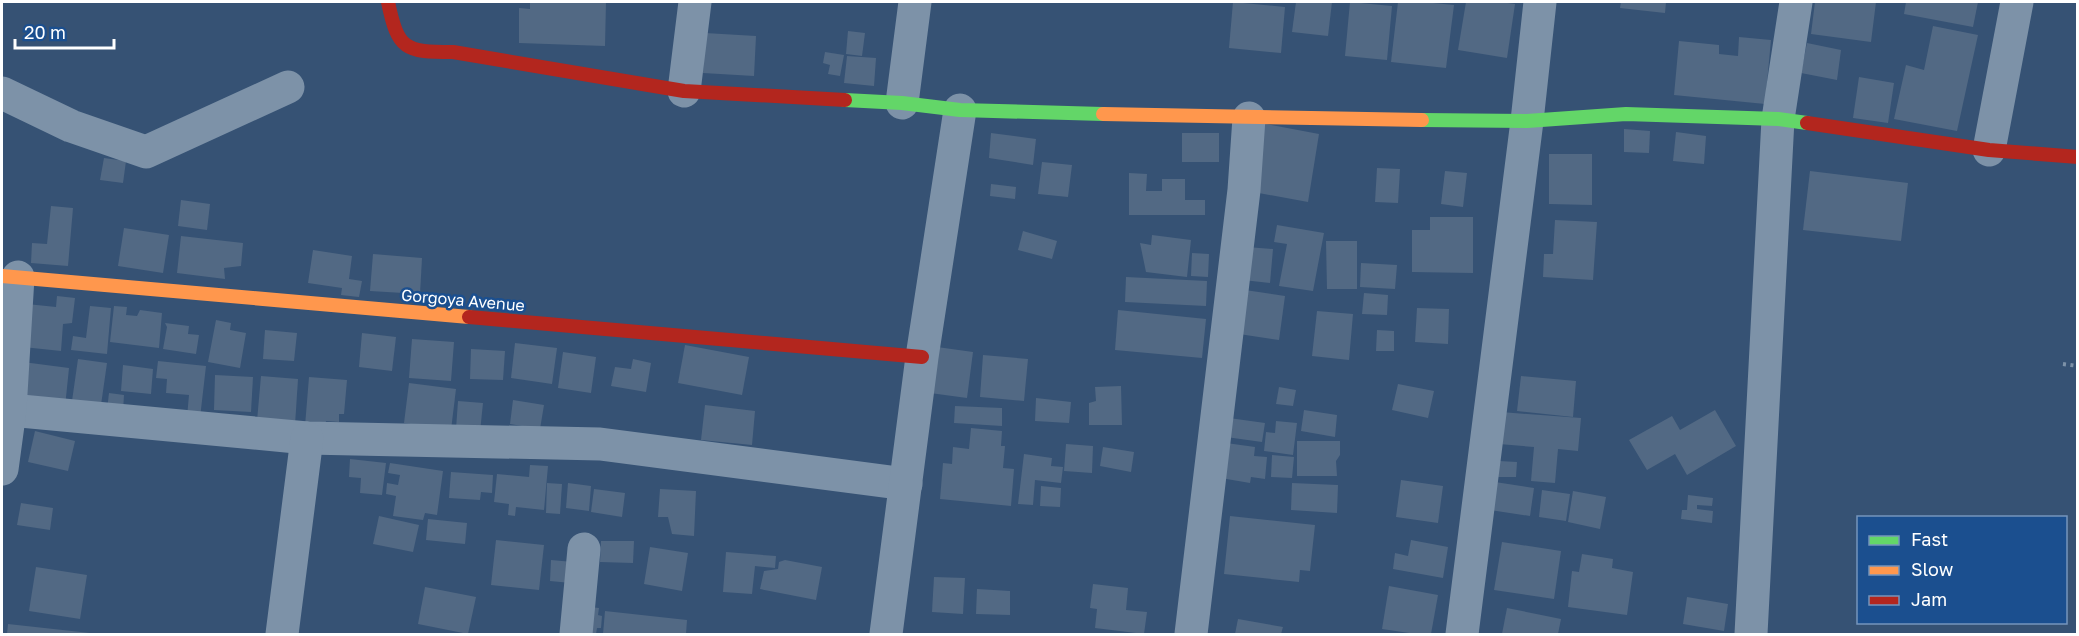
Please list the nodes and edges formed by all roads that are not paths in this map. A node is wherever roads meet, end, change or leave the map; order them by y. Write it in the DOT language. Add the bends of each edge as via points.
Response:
graph roads {
  1 [pos="388,2"];
  2 [pos="695,2"];
  3 [pos="915,2"];
  4 [pos="1540,2"];
  5 [pos="1796,2"];
  6 [pos="2017,2"];
  7 [pos="288,87"];
  8 [pos="684,91"];
  9 [pos="2,93"];
  10 [pos="902,104"];
  11 [pos="960,110"];
  12 [pos="1249,118"];
  13 [pos="1778,119"];
  14 [pos="1527,121"];
  15 [pos="1989,150"];
  16 [pos="2078,157"];
  17 [pos="10,276"];
  18 [pos="922,357"];
  19 [pos="10,410"];
  20 [pos="307,438"];
  21 [pos="2,469"];
  22 [pos="906,484"];
  23 [pos="584,549"];
  24 [pos="282,634"];
  25 [pos="576,634"];
  26 [pos="886,634"];
  27 [pos="1191,634"];
  28 [pos="1462,634"];
  29 [pos="1751,634"];
  1 -- 8 [label="street" via="397,37 406,46 420,51 453,52"];
  2 -- 8 [label="street"];
  3 -- 10 [label="street"];
  4 -- 14 [label="street"];
  5 -- 13 [label="street"];
  6 -- 15 [label="street"];
  7 -- 9 [label="street" via="146,152 71,126"];
  8 -- 10 [label="street"];
  10 -- 11 [label="street"];
  11 -- 12 [label="street"];
  11 -- 18 [label="street"];
  12 -- 14 [label="street"];
  12 -- 27 [label="street" via="1244,190"];
  13 -- 14 [label="street" via="1626,114"];
  13 -- 15 [label="street"];
  13 -- 29 [label="street"];
  14 -- 28 [label="street"];
  15 -- 16 [label="street"];
  17 -- 18 [label="street, Gorgoya Avenue"];
  17 -- 19 [label="street"];
  18 -- 22 [label="street"];
  19 -- 20 [label="street"];
  19 -- 21 [label="street"];
  20 -- 22 [label="street" via="600,444"];
  20 -- 24 [label="street"];
  22 -- 26 [label="street"];
  23 -- 25 [label="street"];
}
